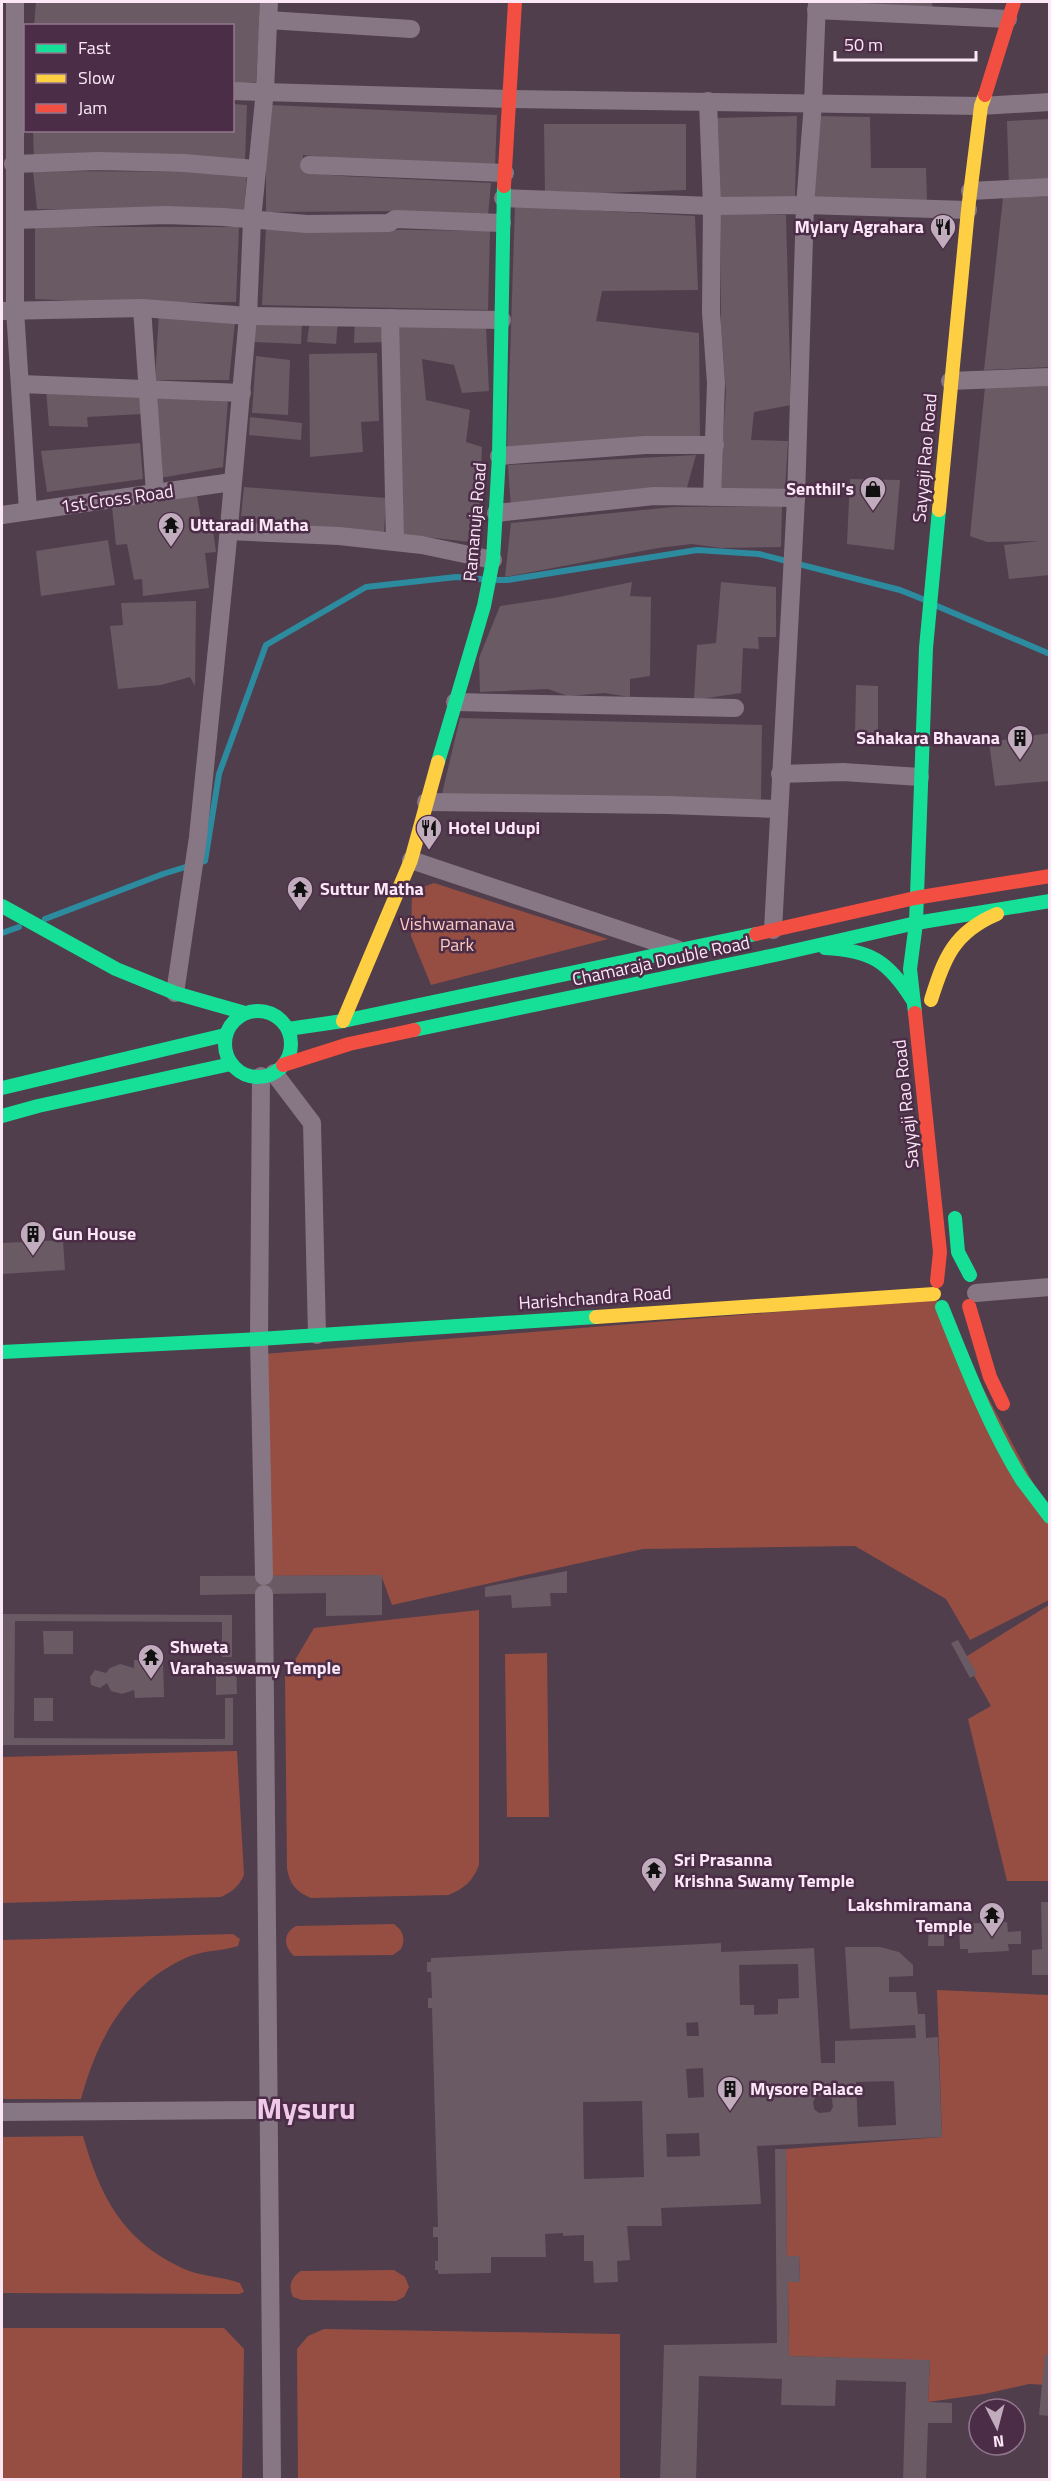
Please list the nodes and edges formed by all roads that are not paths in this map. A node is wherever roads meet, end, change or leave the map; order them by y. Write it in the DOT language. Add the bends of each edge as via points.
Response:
graph roads {
  1 [pos="15,2"];
  2 [pos="269,2"];
  3 [pos="515,2"];
  4 [pos="1014,2"];
  5 [pos="817,6"];
  6 [pos="1008,19"];
  7 [pos="268,20"];
  8 [pos="411,29"];
  9 [pos="8,55"];
  10 [pos="265,90"];
  11 [pos="234,91"];
  12 [pos="20,93"];
  13 [pos="511,99"];
  14 [pos="708,100"];
  15 [pos="1050,102"];
  16 [pos="813,103"];
  17 [pos="981,105"];
  18 [pos="13,164"];
  19 [pos="309,165"];
  20 [pos="257,169"];
  21 [pos="505,173"];
  22 [pos="1050,187"];
  23 [pos="970,191"];
  24 [pos="503,198"];
  25 [pos="805,205"];
  26 [pos="712,206"];
  27 [pos="968,210"];
  28 [pos="16,220"];
  29 [pos="252,220"];
  30 [pos="502,223"];
  31 [pos="142,308"];
  32 [pos="8,310"];
  33 [pos="248,316"];
  34 [pos="390,318"];
  35 [pos="502,320"];
  36 [pos="1050,377"];
  37 [pos="950,381"];
  38 [pos="21,384"];
  39 [pos="147,389"];
  40 [pos="242,393"];
  41 [pos="715,445"];
  42 [pos="499,456"];
  43 [pos="232,482"];
  44 [pos="155,493"];
  45 [pos="712,497"];
  46 [pos="796,498"];
  47 [pos="28,512"];
  48 [pos="496,513"];
  49 [pos="2,515"];
  50 [pos="228,531"];
  51 [pos="395,542"];
  52 [pos="493,561"];
  53 [pos="455,702"];
  54 [pos="735,708"];
  55 [pos="780,774"];
  56 [pos="920,777"];
  57 [pos="426,802"];
  58 [pos="778,810"];
  59 [pos="411,860"];
  60 [pos="1050,876"];
  61 [pos="915,898"];
  62 [pos="1050,901"];
  63 [pos="1027,905"];
  64 [pos="2,906"];
  65 [pos="916,923"];
  66 [pos="773,930"];
  67 [pos="809,948"];
  68 [pos="682,950"];
  69 [pos="175,993"];
  70 [pos="914,1002"];
  71 [pos="245,1013"];
  72 [pos="343,1021"];
  73 [pos="288,1029"];
  74 [pos="225,1035"];
  75 [pos="231,1064"];
  76 [pos="272,1071"];
  77 [pos="2,1088"];
  78 [pos="2,1116"];
  79 [pos="953,1206"];
  80 [pos="969,1275"];
  81 [pos="1050,1287"];
  82 [pos="936,1288"];
  83 [pos="973,1300"];
  84 [pos="942,1307"];
  85 [pos="316,1335"];
  86 [pos="259,1339"];
  87 [pos="2,1352"];
  88 [pos="1010,1419"];
  89 [pos="1050,1517"];
  90 [pos="268,2110"];
  91 [pos="2,2112"];
  92 [pos="272,2480"];
  1 -- 9 [label="street"];
  2 -- 7 [label="street"];
  3 -- 13 [label="main road, Ramanuja Road"];
  4 -- 6 [label="main road, Sayyaji Rao Road"];
  5 -- 6 [label="street"];
  5 -- 16 [label="street"];
  6 -- 17 [label="main road, Sayyaji Rao Road"];
  7 -- 8 [label="street"];
  7 -- 10 [label="street"];
  9 -- 12 [label="street"];
  10 -- 11 [label="street"];
  10 -- 13 [label="street"];
  10 -- 20 [label="street"];
  12 -- 18 [label="street"];
  13 -- 14 [label="street"];
  13 -- 21 [label="main road, Ramanuja Road"];
  14 -- 16 [label="street"];
  14 -- 26 [label="street"];
  15 -- 17 [label="street"];
  16 -- 17 [label="street"];
  16 -- 25 [label="street"];
  17 -- 23 [label="main road, Sayyaji Rao Road"];
  18 -- 20 [label="street" via="109,161"];
  18 -- 28 [label="street"];
  19 -- 21 [label="street"];
  20 -- 29 [label="street"];
  21 -- 24 [label="main road, Ramanuja Road"];
  22 -- 23 [label="street"];
  23 -- 27 [label="main road, Sayyaji Rao Road"];
  24 -- 26 [label="street"];
  24 -- 30 [label="main road, Ramanuja Road"];
  25 -- 26 [label="street"];
  25 -- 27 [label="street"];
  25 -- 46 [label="street"];
  26 -- 41 [label="street"];
  27 -- 37 [label="main road, Sayyaji Rao Road"];
  28 -- 29 [label="street" via="165,215"];
  28 -- 32 [label="street"];
  29 -- 30 [label="street" via="307,224 389,223 395,219"];
  29 -- 33 [label="street"];
  30 -- 35 [label="main road, Ramanuja Road"];
  31 -- 32 [label="street"];
  31 -- 33 [label="street"];
  31 -- 39 [label="street"];
  32 -- 38 [label="street"];
  33 -- 34 [label="street"];
  33 -- 40 [label="street"];
  34 -- 35 [label="street"];
  34 -- 51 [label="street"];
  35 -- 42 [label="main road, Ramanuja Road"];
  36 -- 37 [label="street"];
  37 -- 56 [label="main road, Sayyaji Rao Road" via="926,648"];
  38 -- 39 [label="street"];
  38 -- 47 [label="street"];
  39 -- 40 [label="street"];
  39 -- 44 [label="street"];
  40 -- 43 [label="street"];
  41 -- 42 [label="street" via="645,445"];
  41 -- 45 [label="street"];
  42 -- 48 [label="main road, Ramanuja Road"];
  43 -- 44 [label="street, 1st Cross Road"];
  43 -- 50 [label="street"];
  44 -- 47 [label="street, 1st Cross Road"];
  45 -- 46 [label="street"];
  45 -- 48 [label="street" via="654,496"];
  46 -- 55 [label="street"];
  47 -- 49 [label="street, 1st Cross Road"];
  48 -- 52 [label="main road, Ramanuja Road"];
  50 -- 51 [label="street"];
  50 -- 69 [label="street" via="198,837"];
  51 -- 52 [label="street"];
  52 -- 53 [label="main road, Ramanuja Road" via="484,606"];
  53 -- 54 [label="street"];
  53 -- 57 [label="main road, Ramanuja Road"];
  55 -- 56 [label="street" via="843,772"];
  55 -- 58 [label="street"];
  56 -- 61 [label="main road, Sayyaji Rao Road"];
  57 -- 58 [label="street"];
  57 -- 59 [label="main road, Ramanuja Road"];
  58 -- 66 [label="street"];
  59 -- 68 [label="street"];
  59 -- 72 [label="main road, Ramanuja Road"];
  60 -- 61 [label="main road"];
  61 -- 65 [label="main road, Sayyaji Rao Road"];
  61 -- 66 [label="main road"];
  62 -- 63 [label="main road, Chamaraja Double Road"];
  63 -- 65 [label="main road, Chamaraja Double Road"];
  63 -- 65 [label="main road, Sayyaji Rao Road" via="988,917 966,929 940,971 932,1006"];
  64 -- 69 [label="main road" via="116,969"];
  65 -- 67 [label="main road, Chamaraja Double Road"];
  65 -- 70 [label="main road, Sayyaji Rao Road" via="910,969"];
  66 -- 68 [label="main road"];
  67 -- 70 [label="main road" via="849,948 871,953 901,979"];
  67 -- 76 [label="main road, Chamaraja Double Road" via="349,1044"];
  68 -- 72 [label="main road"];
  69 -- 71 [label="main road"];
  70 -- 82 [label="main road, Sayyaji Rao Road" via="940,1252"];
  71 -- 73 [label="main road" via="269,1012"];
  71 -- 74 [label="main road" via="232,1022"];
  72 -- 73 [label="main road"];
  73 -- 76 [label="main road" via="289,1054"];
  74 -- 75 [label="main road" via="225,1050"];
  74 -- 77 [label="main road"];
  75 -- 76 [label="main road" via="249,1076"];
  75 -- 78 [label="main road"];
  76 -- 85 [label="street" via="312,1123"];
  76 -- 86 [label="street"];
  79 -- 80 [label="main road" via="958,1252"];
  80 -- 82 [label="main road" via="958,1270 946,1272"];
  80 -- 83 [label="main road" via="974,1280"];
  81 -- 83 [label="street"];
  82 -- 84 [label="main road"];
  82 -- 85 [label="main road, Harishchandra Road"];
  83 -- 84 [label="main road" via="956,1312"];
  83 -- 88 [label="main road" via="990,1377"];
  84 -- 89 [label="main road" via="974,1386 1009,1455"];
  85 -- 86 [label="main road, Harishchandra Road"];
  86 -- 87 [label="main road, Harishchandra Road"];
  86 -- 90 [label="street"];
  90 -- 91 [label="street"];
  90 -- 92 [label="street"];
}
